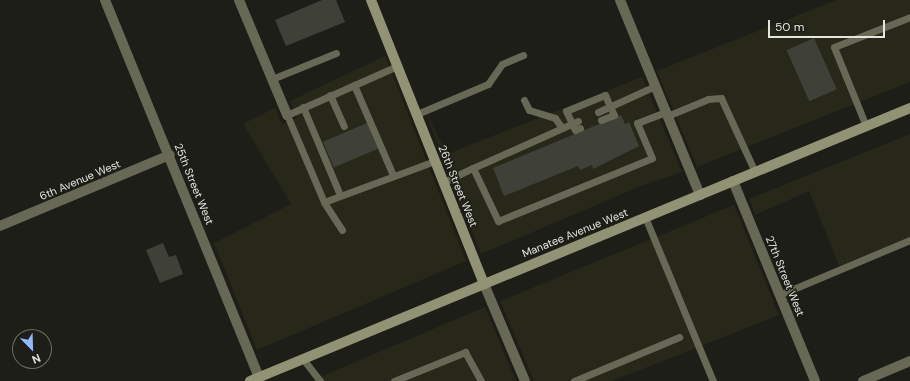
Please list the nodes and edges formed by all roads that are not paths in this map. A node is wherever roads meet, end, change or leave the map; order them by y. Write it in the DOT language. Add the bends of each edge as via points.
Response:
graph roads {
  1 [pos="105,0"];
  2 [pos="239,0"];
  3 [pos="371,0"];
  4 [pos="620,0"];
  5 [pos="910,17"];
  6 [pos="336,53"];
  7 [pos="522,55"];
  8 [pos="397,66"];
  9 [pos="272,78"];
  10 [pos="354,85"];
  11 [pos="655,86"];
  12 [pos="330,95"];
  13 [pos="524,100"];
  14 [pos="303,107"];
  15 [pos="610,107"];
  16 [pos="910,108"];
  17 [pos="598,112"];
  18 [pos="417,114"];
  19 [pos="666,114"];
  20 [pos="287,115"];
  21 [pos="601,120"];
  22 [pos="575,122"];
  23 [pos="344,126"];
  24 [pos="866,126"];
  25 [pos="562,128"];
  26 [pos="580,128"];
  27 [pos="170,155"];
  28 [pos="435,161"];
  29 [pos="474,168"];
  30 [pos="755,172"];
  31 [pos="393,174"];
  32 [pos="733,181"];
  33 [pos="444,182"];
  34 [pos="340,195"];
  35 [pos="700,195"];
  36 [pos="324,202"];
  37 [pos="645,218"];
  38 [pos="0,226"];
  39 [pos="342,230"];
  40 [pos="910,240"];
  41 [pos="484,284"];
  42 [pos="780,295"];
  43 [pos="679,337"];
  44 [pos="303,359"];
  45 [pos="910,361"];
  46 [pos="255,379"];
  47 [pos="320,381"];
  48 [pos="394,381"];
  49 [pos="481,381"];
  50 [pos="525,381"];
  51 [pos="574,381"];
  52 [pos="713,381"];
  53 [pos="815,381"];
  54 [pos="863,381"];
  1 -- 27 [label="street, 25th Street West"];
  2 -- 9 [label="street"];
  3 -- 8 [label="main road, 26th Street West"];
  4 -- 11 [label="street"];
  5 -- 24 [label="lane" via="834,47"];
  6 -- 9 [label="lane"];
  7 -- 18 [label="lane" via="502,64 488,84"];
  8 -- 10 [label="lane"];
  8 -- 18 [label="main road, 26th Street West"];
  9 -- 20 [label="street"];
  10 -- 12 [label="lane"];
  10 -- 31 [label="lane"];
  11 -- 15 [label="lane"];
  11 -- 19 [label="street"];
  12 -- 14 [label="lane"];
  12 -- 23 [label="lane"];
  13 -- 25 [label="lane" via="529,110 555,118"];
  14 -- 20 [label="lane"];
  14 -- 34 [label="lane"];
  15 -- 17 [label="lane"];
  15 -- 21 [label="lane" via="614,115"];
  15 -- 22 [label="lane" via="605,95 566,111"];
  16 -- 24 [label="main road, Manatee Avenue West"];
  18 -- 28 [label="main road, 26th Street West"];
  19 -- 29 [label="lane" via="637,123 652,158 498,221"];
  19 -- 30 [label="lane" via="708,99 721,98"];
  19 -- 35 [label="street"];
  20 -- 36 [label="lane"];
  22 -- 25 [label="lane"];
  22 -- 26 [label="lane" via="575,130"];
  24 -- 30 [label="main road, Manatee Avenue West"];
  25 -- 29 [label="lane"];
  27 -- 38 [label="street, 6th Avenue West"];
  27 -- 46 [label="street, 25th Street West"];
  28 -- 31 [label="lane"];
  28 -- 33 [label="main road, 26th Street West"];
  29 -- 33 [label="lane"];
  30 -- 32 [label="main road, Manatee Avenue West"];
  31 -- 34 [label="lane"];
  32 -- 35 [label="main road, Manatee Avenue West"];
  32 -- 42 [label="street, 27th Street West"];
  33 -- 41 [label="main road, 26th Street West"];
  34 -- 36 [label="lane"];
  35 -- 37 [label="main road, Manatee Avenue West"];
  36 -- 39 [label="lane"];
  37 -- 41 [label="main road, Manatee Avenue West"];
  37 -- 52 [label="lane"];
  40 -- 42 [label="lane"];
  41 -- 44 [label="main road, Manatee Avenue West"];
  41 -- 50 [label="street, 26th Street West"];
  42 -- 53 [label="street, 27th Street West"];
  43 -- 51 [label="lane"];
  44 -- 46 [label="main road, Manatee Avenue West"];
  44 -- 47 [label="lane"];
  45 -- 54 [label="street"];
  48 -- 49 [label="lane" via="465,352"];
}
